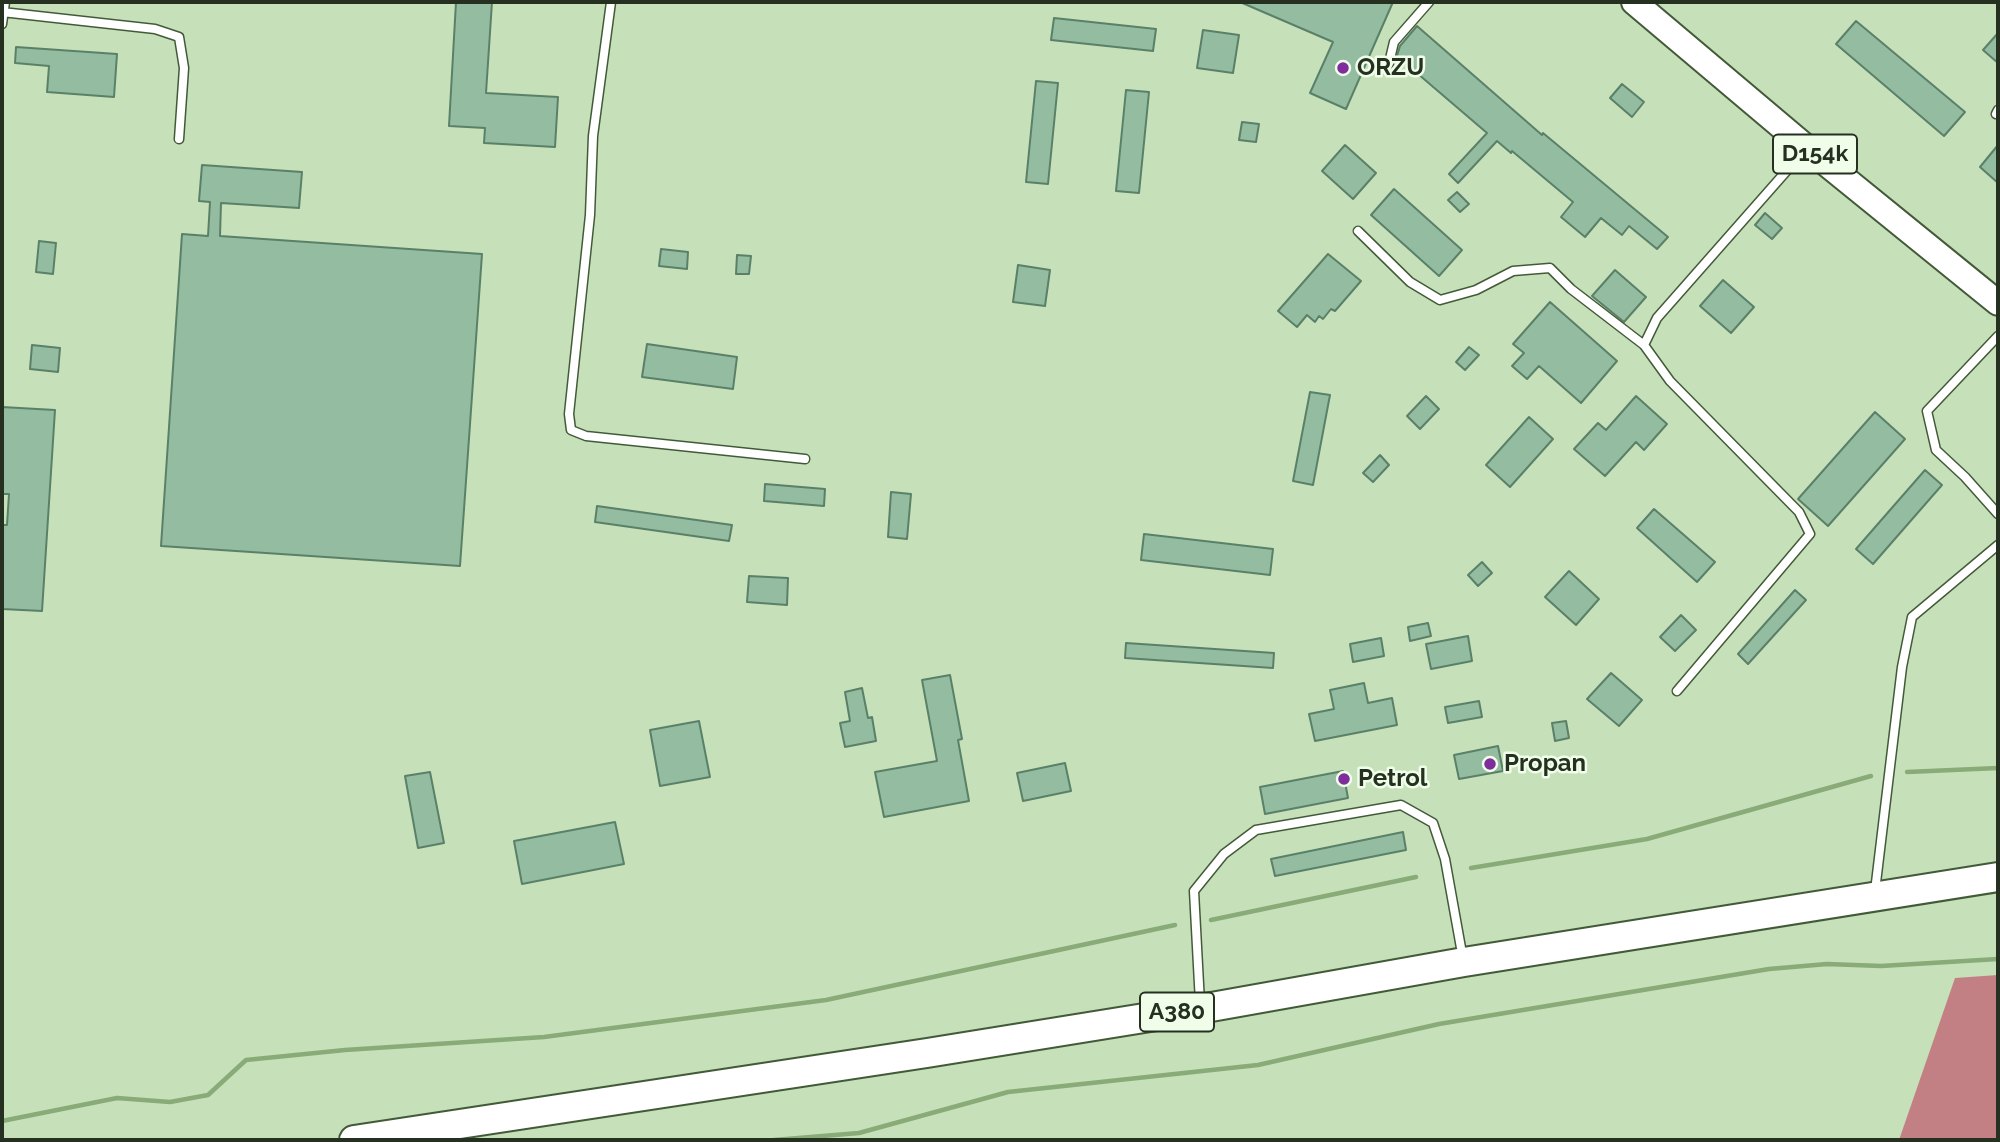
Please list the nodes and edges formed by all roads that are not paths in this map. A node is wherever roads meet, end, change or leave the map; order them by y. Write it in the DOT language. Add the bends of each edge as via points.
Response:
graph roads {
  1 [pos="5,2"];
  2 [pos="611,2"];
  3 [pos="1429,2"];
  4 [pos="1634,2"];
  5 [pos="3,12"];
  6 [pos="2,24"];
  7 [pos="1389,63"];
  8 [pos="179,139"];
  9 [pos="1807,148"];
  10 [pos="1358,231"];
  11 [pos="1998,303"];
  12 [pos="1998,335"];
  13 [pos="1644,345"];
  14 [pos="805,459"];
  15 [pos="1998,514"];
  16 [pos="1998,545"];
  17 [pos="1677,691"];
  18 [pos="1998,877"];
  19 [pos="1874,897"];
  20 [pos="1464,962"];
  21 [pos="1200,1009"];
  22 [pos="354,1140"];
  1 -- 5 [label="lane"];
  2 -- 14 [label="lane" via="593,136 571,430 586,436"];
  3 -- 7 [label="lane" via="1394,41"];
  4 -- 9 [label="main road, D154k"];
  5 -- 6 [label="lane"];
  5 -- 8 [label="lane" via="155,29 179,37 184,68"];
  9 -- 11 [label="main road, D154k"];
  9 -- 13 [label="lane" via="1657,318"];
  10 -- 13 [label="lane" via="1410,282 1440,300 1476,290 1513,271 1550,268"];
  12 -- 15 [label="lane" via="1927,411 1936,450"];
  13 -- 17 [label="lane" via="1670,381 1799,512 1810,534"];
  16 -- 19 [label="lane" via="1912,617"];
  18 -- 19 [label="highway, A380"];
  19 -- 20 [label="highway, A380"];
  20 -- 21 [label="highway, A380"];
  20 -- 21 [label="lane" via="1445,859 1433,823 1401,805 1256,830 1224,854 1194,891"];
  21 -- 22 [label="highway, A380"];
}
